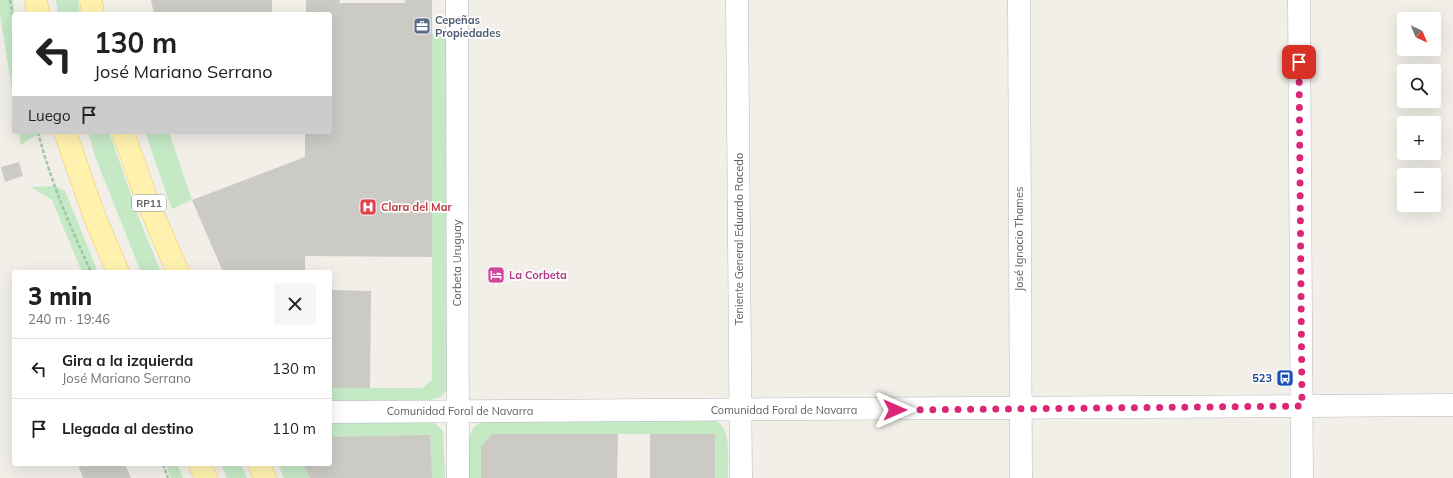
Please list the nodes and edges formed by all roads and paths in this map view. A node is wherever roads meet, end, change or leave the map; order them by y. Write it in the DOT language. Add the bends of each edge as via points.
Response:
graph roads {
  1 [pos="10,0"];
  2 [pos="36,0"];
  3 [pos="91,0"];
  4 [pos="457,0"];
  5 [pos="737,0"];
  6 [pos="1019,0"];
  7 [pos="1299,0"];
  8 [pos="12,12"];
  9 [pos="38,12"];
  10 [pos="93,12"];
  11 [pos="38,134"];
  12 [pos="66,134"];
  13 [pos="124,134"];
  14 [pos="90,270"];
  15 [pos="117,270"];
  16 [pos="177,270"];
  17 [pos="1453,405"];
  18 [pos="1302,406"];
  19 [pos="1020,409"];
  20 [pos="740,410"];
  21 [pos="457,411"];
  22 [pos="332,412"];
  23 [pos="164,466"];
  24 [pos="201,466"];
  25 [pos="260,466"];
  26 [pos="168,478"];
  27 [pos="206,478"];
  28 [pos="265,478"];
  29 [pos="458,478"];
  30 [pos="740,478"];
  31 [pos="1021,478"];
  32 [pos="1302,478"];
  1 -- 8 [label="path"];
  2 -- 9 [label="main road"];
  3 -- 10 [label="main road"];
  4 -- 21 [label="street, Corbeta Uruguay"];
  5 -- 20 [label="street, Teniente General Eduardo Racedo"];
  6 -- 19 [label="street, José Ignacio Thames"];
  7 -- 18 [label="street"];
  11 -- 14 [label="path" via="57,194"];
  12 -- 15 [label="main road" via="95,218"];
  13 -- 16 [label="main road, RP11" via="147,200"];
  17 -- 18 [label="street, Comunidad Foral de Navarra"];
  18 -- 19 [label="street, Comunidad Foral de Navarra"];
  18 -- 32 [label="street"];
  19 -- 20 [label="street, Comunidad Foral de Navarra"];
  19 -- 31 [label="street, José Ignacio Thames"];
  20 -- 21 [label="street, Comunidad Foral de Navarra"];
  20 -- 30 [label="street, Teniente General Eduardo Racedo"];
  21 -- 22 [label="street, Comunidad Foral de Navarra"];
  21 -- 29 [label="street, Corbeta Uruguay"];
  23 -- 26 [label="path"];
  24 -- 27 [label="main road"];
  25 -- 28 [label="main road"];
}
